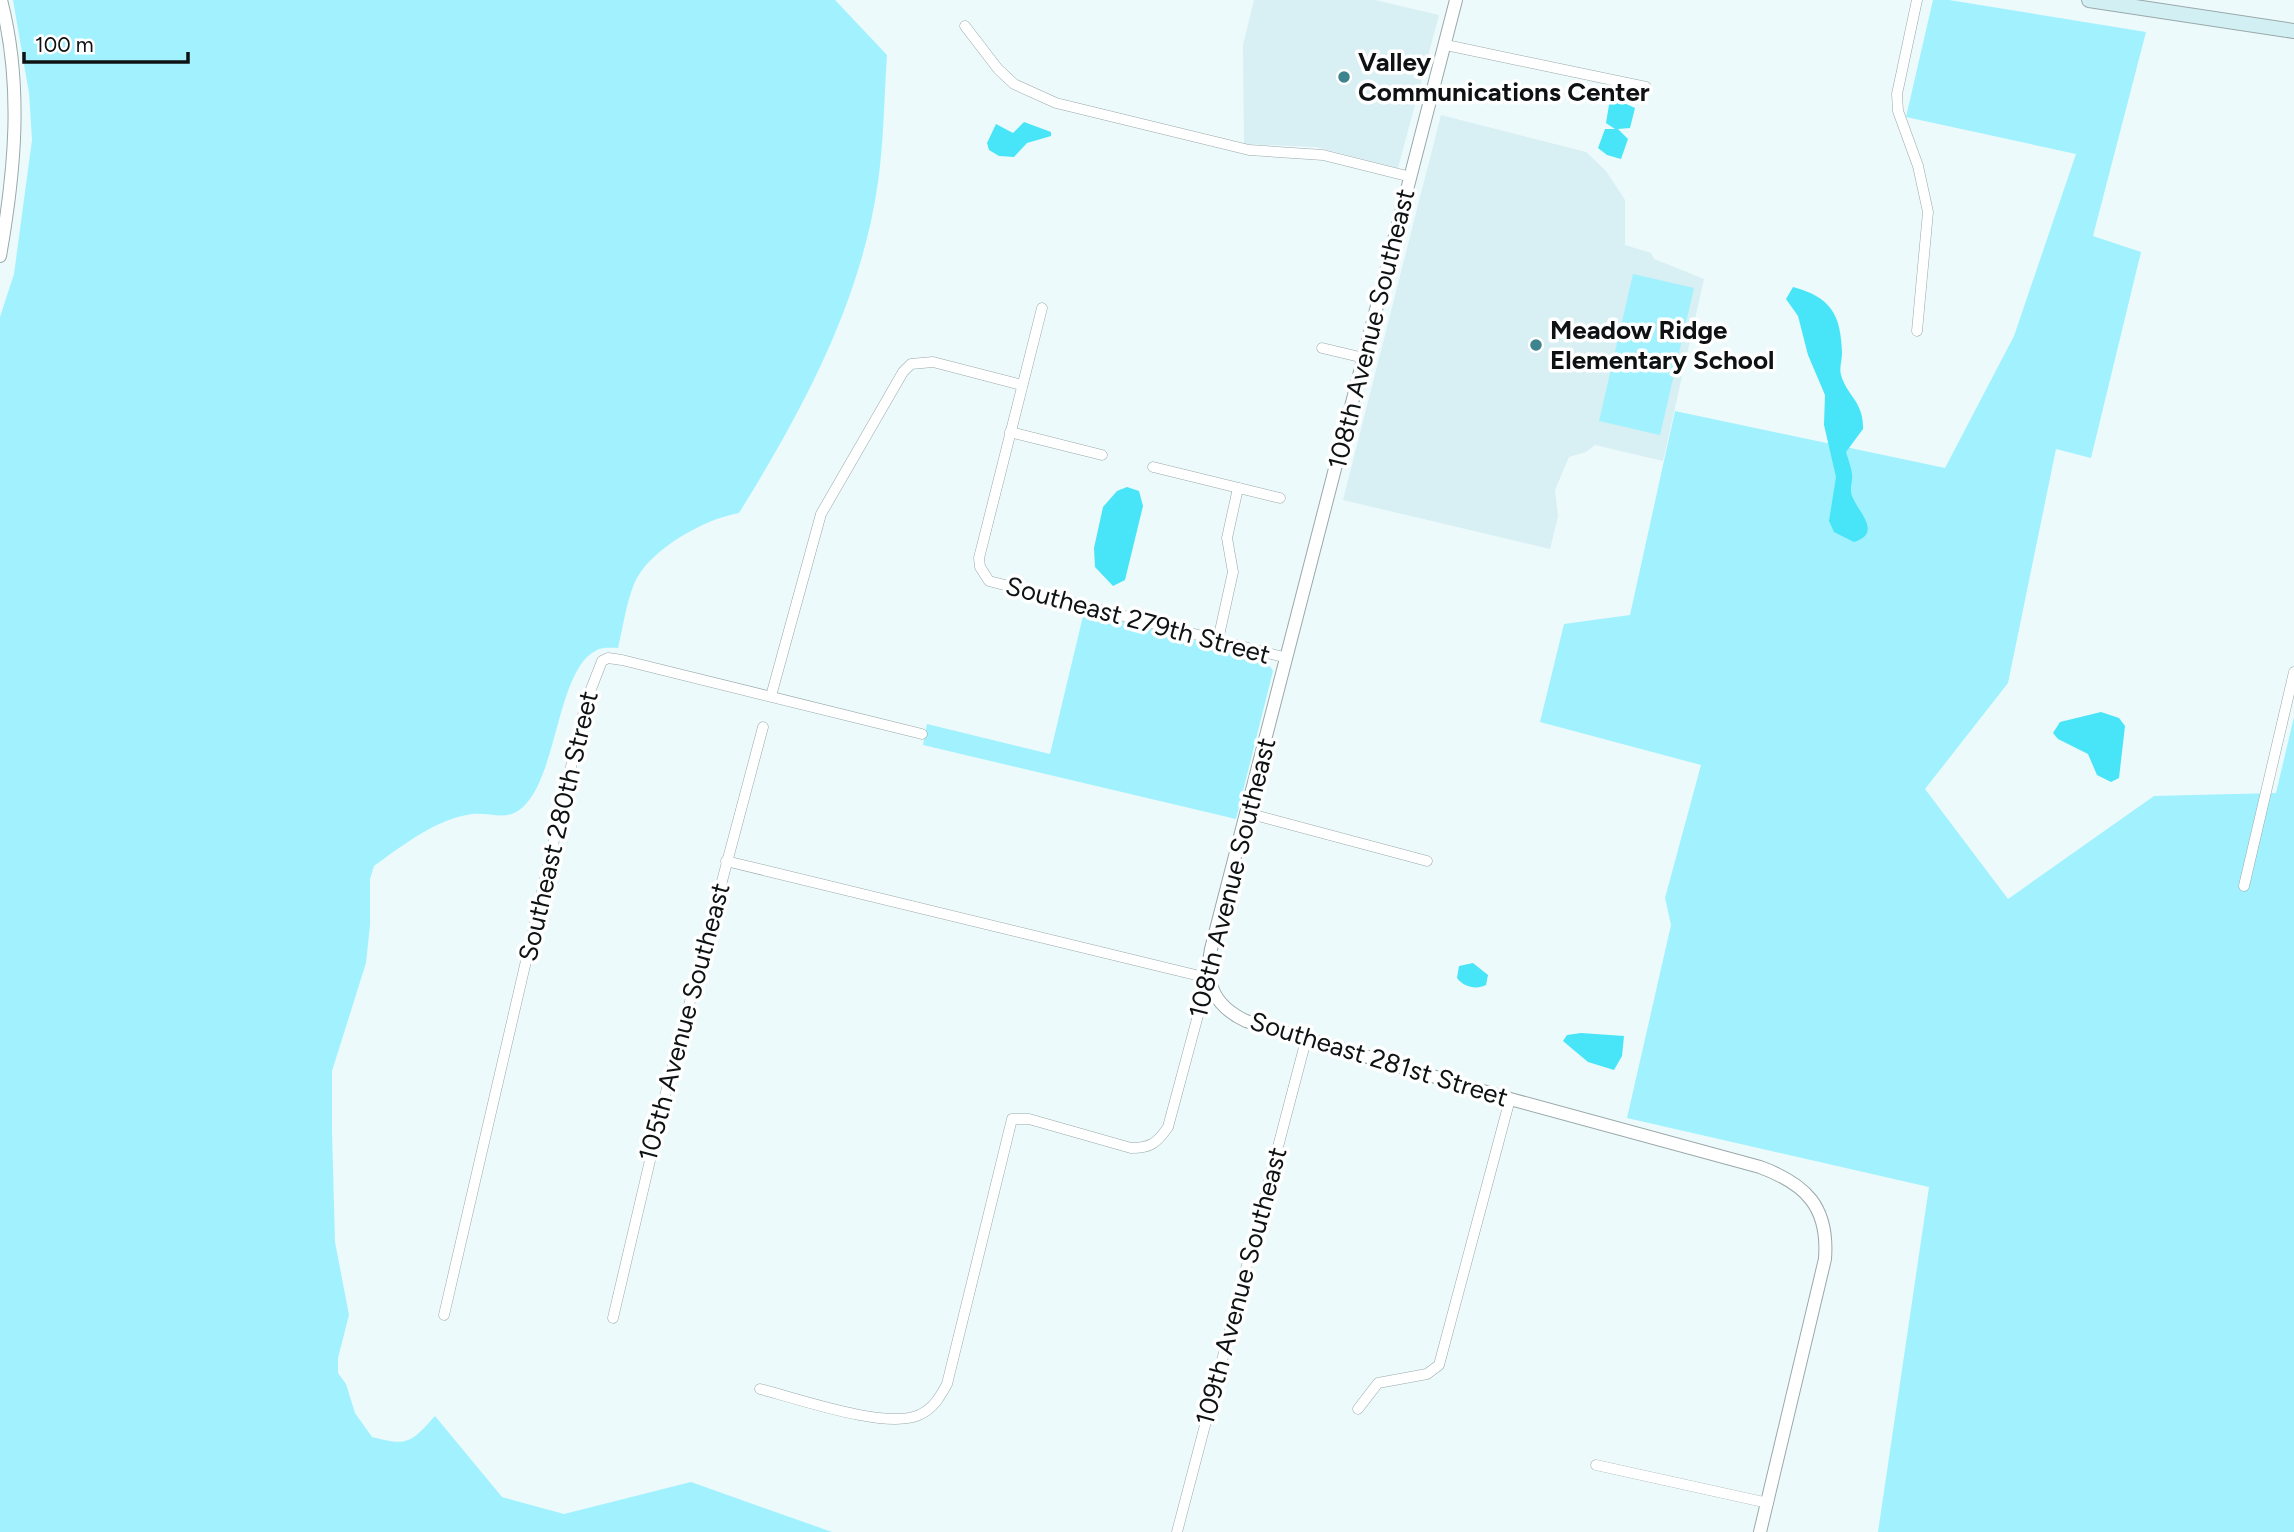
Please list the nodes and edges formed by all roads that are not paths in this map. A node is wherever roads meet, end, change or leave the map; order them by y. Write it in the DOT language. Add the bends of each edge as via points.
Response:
graph roads {
  1 [pos="1,0"];
  2 [pos="1456,0"];
  3 [pos="1917,0"];
  4 [pos="2089,0"];
  5 [pos="965,26"];
  6 [pos="2294,31"];
  7 [pos="1446,45"];
  8 [pos="1646,87"];
  9 [pos="1411,177"];
  10 [pos="0,256"];
  11 [pos="1042,308"];
  12 [pos="1917,331"];
  13 [pos="1322,348"];
  14 [pos="1364,358"];
  15 [pos="1022,385"];
  16 [pos="1010,432"];
  17 [pos="1102,454"];
  18 [pos="1153,467"];
  19 [pos="1238,488"];
  20 [pos="1280,498"];
  21 [pos="1218,640"];
  22 [pos="1287,658"];
  23 [pos="2294,672"];
  24 [pos="771,696"];
  25 [pos="763,727"];
  26 [pos="922,734"];
  27 [pos="1247,813"];
  28 [pos="726,861"];
  29 [pos="1427,861"];
  30 [pos="2244,886"];
  31 [pos="1208,978"];
  32 [pos="1306,1040"];
  33 [pos="1510,1098"];
  34 [pos="444,1315"];
  35 [pos="613,1318"];
  36 [pos="760,1389"];
  37 [pos="1358,1409"];
  38 [pos="1596,1465"];
  39 [pos="1768,1503"];
  40 [pos="1177,1532"];
  41 [pos="1760,1532"];
  1 -- 10 [label="street" via="13,58 16,117"];
  2 -- 7 [label="street, 108th Avenue Southeast"];
  3 -- 12 [label="street" via="1897,94 1900,120 1928,212"];
  4 -- 6 [label="main road"];
  5 -- 9 [label="street" via="1014,84 1056,103 1249,150 1322,155"];
  7 -- 8 [label="street"];
  7 -- 9 [label="street, 108th Avenue Southeast"];
  9 -- 14 [label="street, 108th Avenue Southeast"];
  11 -- 15 [label="street"];
  13 -- 14 [label="street"];
  14 -- 22 [label="street, 108th Avenue Southeast"];
  15 -- 16 [label="street"];
  15 -- 24 [label="street" via="933,362 911,364 903,372 821,514"];
  16 -- 17 [label="street"];
  16 -- 21 [label="street, Southeast 279th Street" via="979,558 989,581"];
  18 -- 19 [label="street"];
  19 -- 20 [label="street"];
  19 -- 21 [label="street" via="1227,538 1233,572"];
  21 -- 22 [label="street, Southeast 279th Street"];
  22 -- 27 [label="street, 108th Avenue Southeast"];
  23 -- 30 [label="street"];
  24 -- 26 [label="street, Southeast 280th Street"];
  24 -- 34 [label="street, Southeast 280th Street" via="622,660 608,658 596,669"];
  25 -- 28 [label="street, 105th Avenue Southeast"];
  27 -- 29 [label="street"];
  27 -- 31 [label="street, 108th Avenue Southeast" via="1210,949"];
  28 -- 31 [label="street"];
  28 -- 35 [label="street, 105th Avenue Southeast" via="637,1205"];
  31 -- 32 [label="street, Southeast 281st Street" via="1213,994 1230,1014"];
  31 -- 36 [label="street, 108th Avenue Southeast" via="1168,1127 1156,1144 1131,1147 1029,1119 1012,1119 947,1384 936,1404 918,1416 878,1419"];
  32 -- 33 [label="street, Southeast 281st Street"];
  32 -- 40 [label="street, 109th Avenue Southeast"];
  33 -- 37 [label="street" via="1439,1365 1427,1374 1378,1383"];
  33 -- 39 [label="street, Southeast 281st Street" via="1781,1174 1810,1196 1823,1223 1823,1273"];
  38 -- 39 [label="street"];
  39 -- 41 [label="street"];
}
